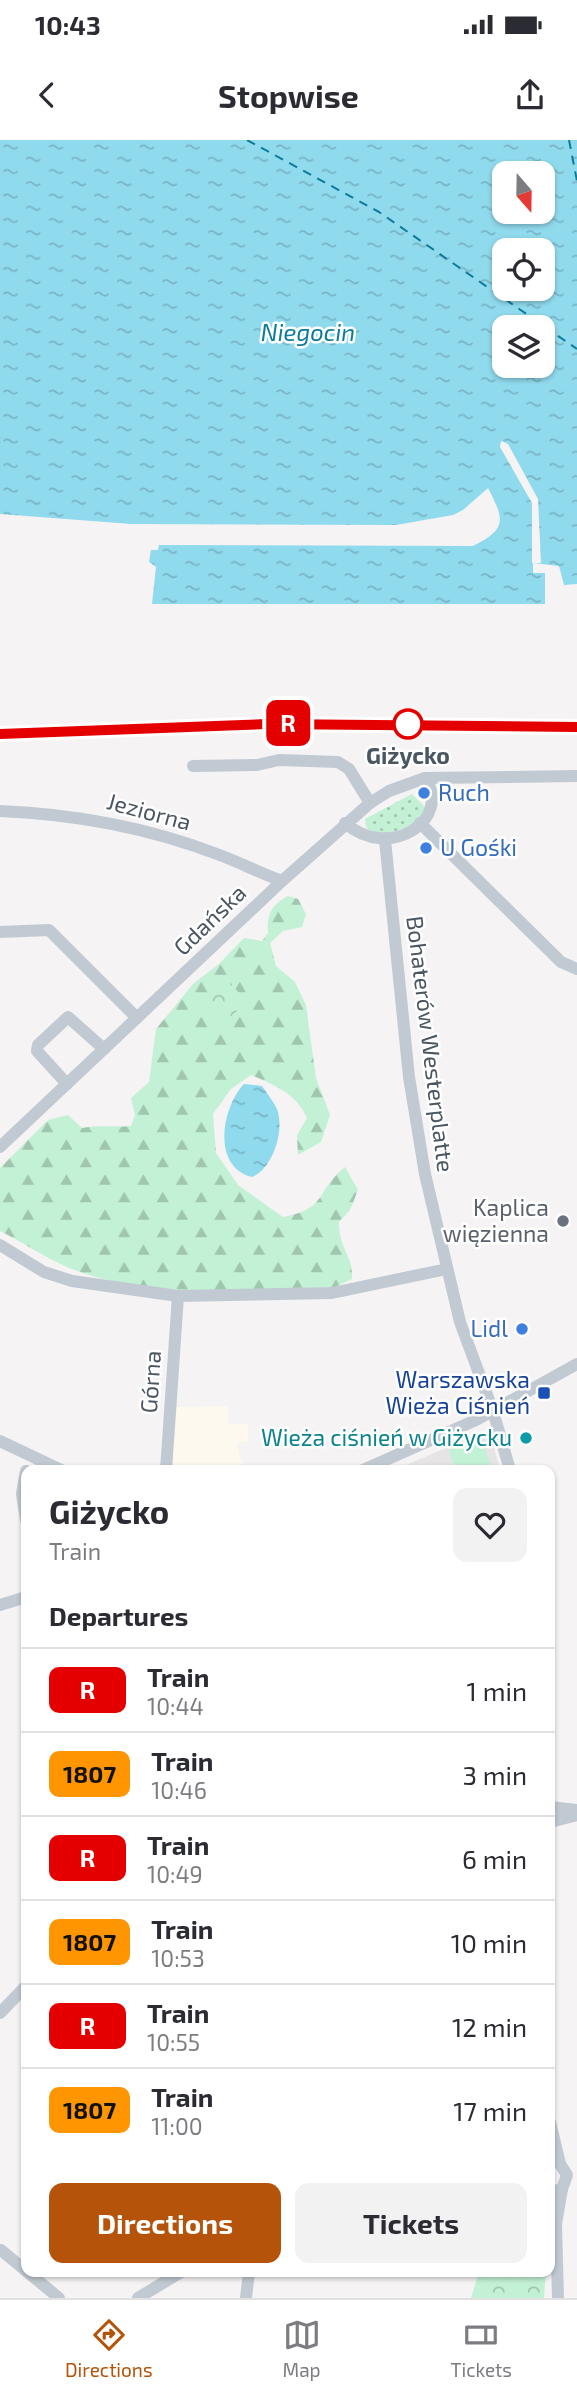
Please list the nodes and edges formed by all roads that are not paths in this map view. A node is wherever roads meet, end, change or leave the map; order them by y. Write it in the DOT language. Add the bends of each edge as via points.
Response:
graph roads {
  1 [pos="193,766"];
  2 [pos="577,776"];
  3 [pos="425,778"];
  4 [pos="370,803"];
  5 [pos="0,811"];
  6 [pos="345,823"];
  7 [pos="420,823"];
  8 [pos="385,840"];
  9 [pos="282,881"];
  10 [pos="0,932"];
  11 [pos="577,969"];
  12 [pos="137,1018"];
  13 [pos="104,1049"];
  14 [pos="67,1084"];
  15 [pos="0,1147"];
  16 [pos="0,1245"];
  17 [pos="447,1269"];
  18 [pos="178,1296"];
  19 [pos="577,1364"];
  20 [pos="493,1411"];
  21 [pos="0,1441"];
  22 [pos="32,1457"];
  23 [pos="29,1465"];
  24 [pos="50,1465"];
  25 [pos="166,1465"];
  26 [pos="376,1465"];
  27 [pos="509,1465"];
  28 [pos="21,1599"];
  29 [pos="0,1605"];
  30 [pos="555,1811"];
  31 [pos="577,1813"];
  32 [pos="555,1820"];
  33 [pos="21,1991"];
  34 [pos="0,2013"];
  35 [pos="555,2140"];
  36 [pos="563,2168"];
  37 [pos="563,2187"];
  38 [pos="555,2221"];
  39 [pos="556,2224"];
  40 [pos="4,2257"];
  41 [pos="21,2270"];
  42 [pos="31,2277"];
  43 [pos="173,2277"];
  44 [pos="248,2277"];
  45 [pos="59,2298"];
  46 [pos="138,2298"];
  47 [pos="246,2298"];
  48 [pos="558,2298"];
  1 -- 4 [label="street" via="279,760 338,762 349,769"];
  2 -- 3 [label="street"];
  3 -- 4 [label="street, Gdańska"];
  3 -- 7 [label="street" via="432,794"];
  4 -- 6 [label="street, Gdańska"];
  5 -- 9 [label="street, Jeziorna" via="55,813 139,829"];
  6 -- 8 [label="street" via="367,837"];
  6 -- 9 [label="street, Gdańska"];
  7 -- 8 [label="street" via="398,838"];
  7 -- 11 [label="street" via="541,944"];
  8 -- 17 [label="street, Bohaterów Westerplatte" via="409,1077"];
  9 -- 12 [label="street, Gdańska"];
  10 -- 12 [label="street" via="49,930"];
  12 -- 13 [label="street, Gdańska"];
  13 -- 14 [label="street, Gdańska"];
  13 -- 14 [label="street" via="71,1017 38,1045 37,1051"];
  14 -- 15 [label="street, Gdańska"];
  16 -- 18 [label="street" via="44,1272 72,1281"];
  17 -- 18 [label="street" via="332,1293"];
  17 -- 20 [label="street, Bohaterów Westerplatte" via="468,1350"];
  18 -- 25 [label="street, Górna"];
  19 -- 20 [label="street"];
  20 -- 26 [label="street"];
  20 -- 27 [label="street, Bohaterów Westerplatte"];
  21 -- 22 [label="street"];
  22 -- 23 [label="street"];
  22 -- 24 [label="street"];
  28 -- 29 [label="street"];
  30 -- 31 [label="street"];
  31 -- 32 [label="street"];
  33 -- 34 [label="street"];
  35 -- 36 [label="street"];
  36 -- 37 [label="street"];
  37 -- 39 [label="street"];
  38 -- 39 [label="street"];
  39 -- 48 [label="street"];
  40 -- 41 [label="street"];
  42 -- 45 [label="street"];
  43 -- 46 [label="street"];
  44 -- 47 [label="street"];
}
